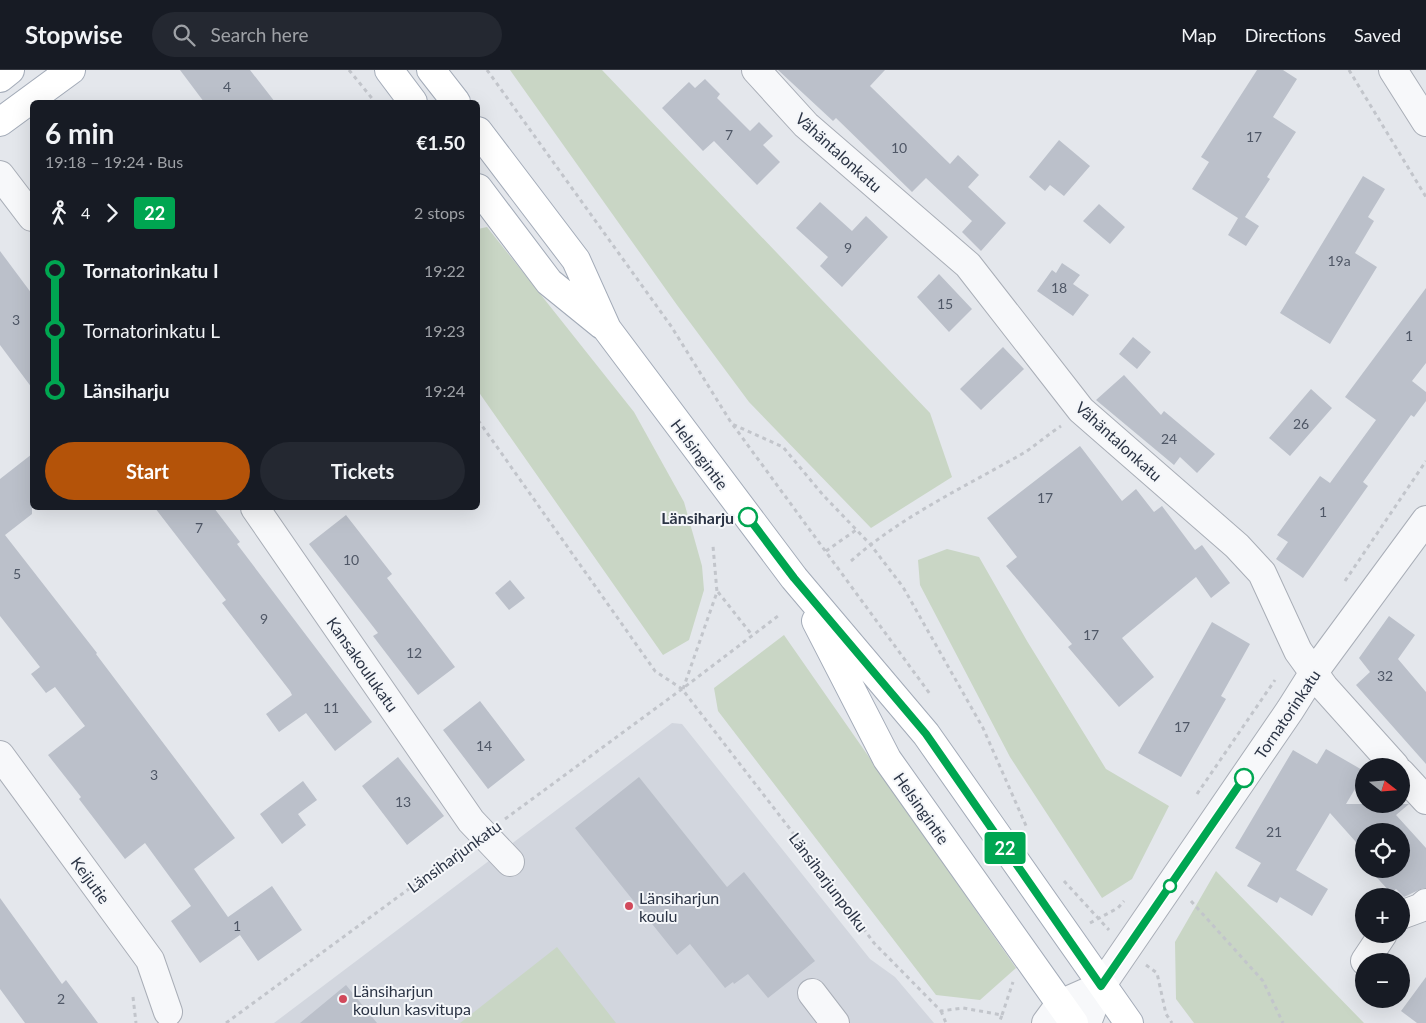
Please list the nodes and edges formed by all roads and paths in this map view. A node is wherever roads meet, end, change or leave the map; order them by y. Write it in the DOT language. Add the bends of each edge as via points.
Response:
graph roads {
  1 [pos="10,70"];
  2 [pos="72,70"];
  3 [pos="349,70"];
  4 [pos="389,70"];
  5 [pos="431,70"];
  6 [pos="487,70"];
  7 [pos="756,70"];
  8 [pos="1349,70"];
  9 [pos="1394,70"];
  10 [pos="0,78"];
  11 [pos="30,100"];
  12 [pos="30,100"];
  13 [pos="373,100"];
  14 [pos="412,100"];
  15 [pos="454,100"];
  16 [pos="0,122"];
  17 [pos="1426,122"];
  18 [pos="480,134"];
  19 [pos="0,175"];
  20 [pos="480,191"];
  21 [pos="1426,197"];
  22 [pos="30,214"];
  23 [pos="607,329"];
  24 [pos="1081,410"];
  25 [pos="480,423"];
  26 [pos="732,424"];
  27 [pos="1426,461"];
  28 [pos="257,510"];
  29 [pos="1426,520"];
  30 [pos="856,530"];
  31 [pos="870,544"];
  32 [pos="713,546"];
  33 [pos="826,551"];
  34 [pos="851,561"];
  35 [pos="794,578"];
  36 [pos="1342,585"];
  37 [pos="717,592"];
  38 [pos="778,616"];
  39 [pos="752,635"];
  40 [pos="1298,650"];
  41 [pos="1314,672"];
  42 [pos="682,689"];
  43 [pos="931,696"];
  44 [pos="0,755"];
  45 [pos="1388,758"];
  46 [pos="1410,783"];
  47 [pos="1426,800"];
  48 [pos="1192,802"];
  49 [pos="1014,808"];
  50 [pos="1025,824"];
  51 [pos="477,828"];
  52 [pos="1028,832"];
  53 [pos="510,862"];
  54 [pos="1058,875"];
  55 [pos="1125,900"];
  56 [pos="1190,900"];
  57 [pos="1426,903"];
  58 [pos="1410,912"];
  59 [pos="1097,918"];
  60 [pos="1067,938"];
  61 [pos="1126,949"];
  62 [pos="1030,962"];
  63 [pos="1101,986"];
  64 [pos="812,993"];
  65 [pos="942,1011"];
  66 [pos="168,1012"];
  67 [pos="1002,1015"];
  68 [pos="1060,1017"];
  69 [pos="226,1023"];
  70 [pos="835,1023"];
  71 [pos="946,1023"];
  72 [pos="999,1023"];
  73 [pos="1087,1023"];
  74 [pos="1129,1023"];
  75 [pos="1172,1023"];
  76 [pos="1283,1023"];
  1 -- 10 [label="main road"];
  2 -- 12 [label="main road"];
  3 -- 13 [label="path"];
  4 -- 14 [label="main road"];
  5 -- 15 [label="main road"];
  6 -- 26 [label="path" via="671,326"];
  7 -- 24 [label="street, Vähäntalonkatu" via="806,125 968,265"];
  8 -- 21 [label="path"];
  9 -- 17 [label="street"];
  11 -- 16 [label="main road"];
  18 -- 23 [label="main road, Helsingintie" via="576,260"];
  19 -- 22 [label="street"];
  20 -- 23 [label="main road, Helsingintie" via="548,282"];
  23 -- 35 [label="main road, Helsingintie"];
  24 -- 31 [label="path" via="1028,450 934,502"];
  24 -- 40 [label="street, Vähäntalonkatu" via="1262,573"];
  25 -- 42 [label="path, Länsiharjunpolku" via="655,671"];
  26 -- 30 [label="path" via="783,447"];
  26 -- 33 [label="path"];
  27 -- 36 [label="path"];
  28 -- 51 [label="street, Kansakoulukatu"];
  29 -- 41 [label="street, Tornatorinkatu"];
  30 -- 31 [label="path"];
  30 -- 33 [label="path"];
  31 -- 34 [label="path"];
  31 -- 50 [label="path" via="903,588 983,728"];
  32 -- 37 [label="path"];
  33 -- 43 [label="path"];
  35 -- 60 [label="main road, Helsingintie" via="926,734"];
  35 -- 62 [label="main road, Helsingintie" via="888,759"];
  37 -- 39 [label="path"];
  37 -- 42 [label="path"];
  38 -- 39 [label="path, Länsiharjunkatu"];
  39 -- 42 [label="path, Länsiharjunkatu"];
  40 -- 41 [label="street, Vähäntalonkatu"];
  40 -- 48 [label="path" via="1265,692"];
  41 -- 45 [label="street, Vähäntalonkatu"];
  41 -- 61 [label="street, Tornatorinkatu"];
  42 -- 51 [label="path, Länsiharjunkatu"];
  42 -- 65 [label="path, Länsiharjunpolku" via="874,943"];
  44 -- 66 [label="street, Keijutie" via="150,960"];
  46 -- 47 [label="street"];
  49 -- 50 [label="path"];
  50 -- 52 [label="path"];
  51 -- 53 [label="street, Kansakoulukatu"];
  51 -- 69 [label="path, Länsiharjunkatu"];
  54 -- 59 [label="path"];
  55 -- 59 [label="path" via="1118,908"];
  56 -- 76 [label="path" via="1263,981"];
  57 -- 58 [label="street"];
  59 -- 60 [label="path"];
  59 -- 61 [label="path"];
  60 -- 63 [label="main road, Helsingintie"];
  61 -- 63 [label="street, Tornatorinkatu"];
  61 -- 75 [label="path" via="1157,973 1166,1014"];
  62 -- 67 [label="path" via="1014,977"];
  62 -- 68 [label="main road, Helsingintie"];
  63 -- 68 [label="street"];
  63 -- 73 [label="street, Tornatorinkatu"];
  63 -- 74 [label="main road, Helsingintie"];
  64 -- 70 [label="street"];
  65 -- 67 [label="path" via="963,1008"];
  65 -- 71 [label="path"];
  67 -- 72 [label="path"];
}
